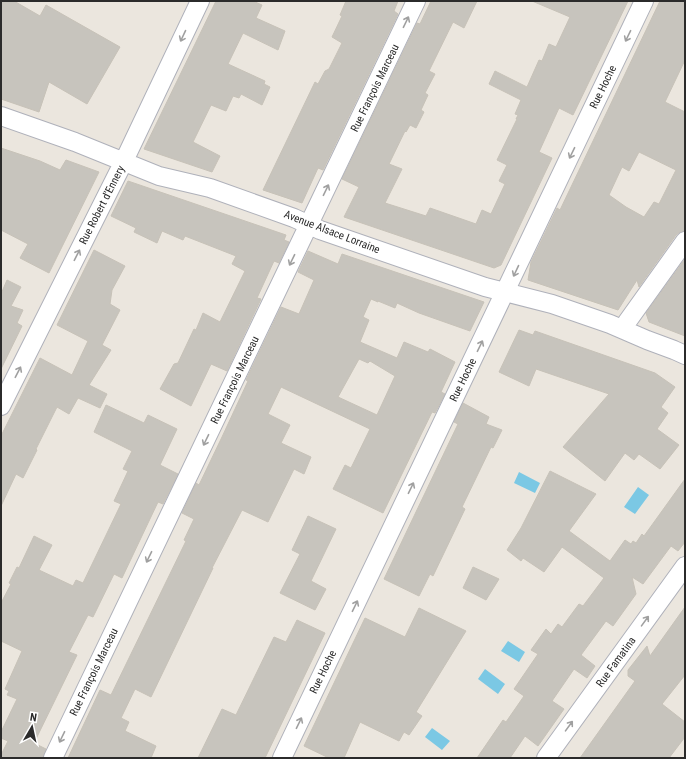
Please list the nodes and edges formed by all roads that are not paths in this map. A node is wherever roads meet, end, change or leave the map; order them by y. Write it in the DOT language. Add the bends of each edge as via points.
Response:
graph roads {
  1 [pos="200,1"];
  2 [pos="416,1"];
  3 [pos="644,1"];
  4 [pos="1,116"];
  5 [pos="124,161"];
  6 [pos="309,225"];
  7 [pos="685,241"];
  8 [pos="506,292"];
  9 [pos="624,330"];
  10 [pos="685,355"];
  11 [pos="1,406"];
  12 [pos="685,566"];
  13 [pos="52,758"];
  14 [pos="282,758"];
  15 [pos="546,758"];
  1 -- 5 [label="street, Rue Robert d'Ennery, one-way"];
  6 -- 2 [label="street, Rue François Marceau, one-way"];
  3 -- 8 [label="street, Rue Hoche, one-way"];
  4 -- 5 [label="street, Avenue Alsace Lorraine"];
  5 -- 6 [label="street, Avenue Alsace Lorraine" via="160,176 210,188"];
  11 -- 5 [label="street, Rue Robert d'Ennery, one-way"];
  6 -- 8 [label="street, Avenue Alsace Lorraine"];
  6 -- 13 [label="street, Rue François Marceau, one-way"];
  7 -- 9 [label="street" via="627,322"];
  8 -- 9 [label="street, Avenue Alsace Lorraine" via="552,304"];
  14 -- 8 [label="street, Rue Hoche, one-way"];
  9 -- 10 [label="street, Avenue Alsace Lorraine"];
  15 -- 12 [label="street, Rue Famatina, one-way"];
}
